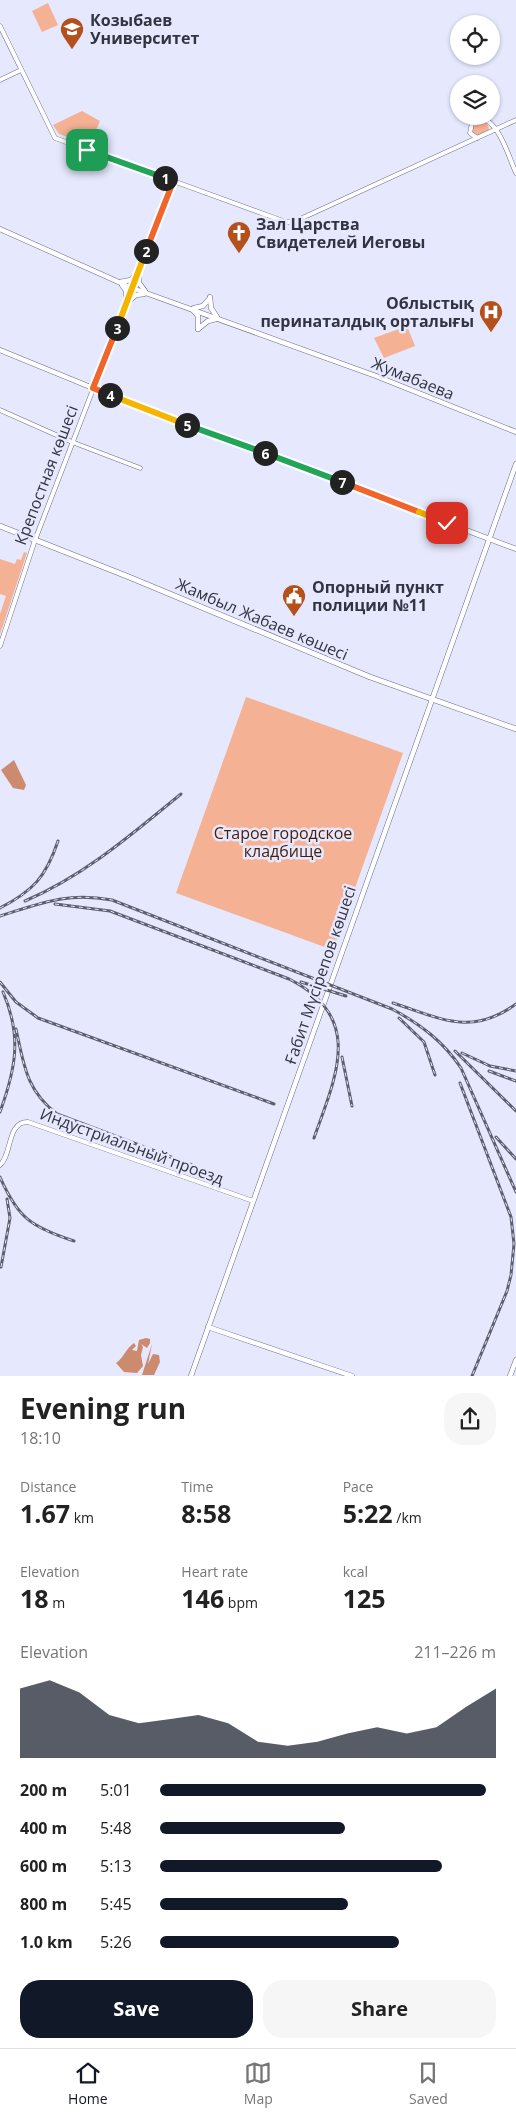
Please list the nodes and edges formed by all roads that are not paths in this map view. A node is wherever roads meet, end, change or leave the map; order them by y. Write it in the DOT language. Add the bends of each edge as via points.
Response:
graph roads {
  1 [pos="0,26"];
  2 [pos="21,70"];
  3 [pos="0,80"];
  4 [pos="516,120"];
  5 [pos="496,128"];
  6 [pos="470,131"];
  7 [pos="477,138"];
  8 [pos="464,144"];
  9 [pos="516,173"];
  10 [pos="173,182"];
  11 [pos="0,229"];
  12 [pos="138,272"];
  13 [pos="119,282"];
  14 [pos="132,288"];
  15 [pos="148,294"];
  16 [pos="126,304"];
  17 [pos="190,308"];
  18 [pos="220,319"];
  19 [pos="0,350"];
  20 [pos="93,388"];
  21 [pos="0,410"];
  22 [pos="516,433"];
  23 [pos="72,442"];
  24 [pos="516,464"];
  25 [pos="140,468"];
  26 [pos="0,526"];
  27 [pos="489,539"];
  28 [pos="34,540"];
  29 [pos="516,550"];
  30 [pos="0,646"];
  31 [pos="431,699"];
  32 [pos="516,729"];
  33 [pos="0,1165"];
  34 [pos="253,1201"];
  35 [pos="208,1327"];
  36 [pos="516,1360"];
  37 [pos="190,1376"];
  38 [pos="352,1376"];
  39 [pos="510,1376"];
  1 -- 2 [label="street"];
  2 -- 3 [label="street"];
  2 -- 10 [label="street" via="55,138"];
  4 -- 5 [label="street"];
  5 -- 6 [label="street" via="488,120 480,118 472,123"];
  5 -- 7 [label="street"];
  5 -- 9 [label="street"];
  6 -- 7 [label="street"];
  6 -- 8 [label="street"];
  7 -- 8 [label="street"];
  8 -- 10 [label="street" via="288,222"];
  10 -- 12 [label="street, Крепостная көшесі"];
  11 -- 13 [label="main road, Жумабаева"];
  12 -- 13 [label="main road" via="129,281"];
  12 -- 14 [label="street, Крепостная көшесі"];
  12 -- 15 [label="main road" via="140,286"];
  13 -- 14 [label="main road, Жумабаева"];
  13 -- 16 [label="main road" via="126,290"];
  14 -- 15 [label="main road, Жумабаева"];
  14 -- 16 [label="street, Крепостная көшесі"];
  15 -- 16 [label="main road" via="136,295"];
  15 -- 17 [label="main road, Жумабаева"];
  16 -- 20 [label="street, Крепостная көшесі"];
  17 -- 18 [label="main road, Жумабаева"];
  17 -- 18 [label="main road" via="201,307 210,297 212,311"];
  17 -- 18 [label="main road" via="198,315 198,329 208,320"];
  18 -- 22 [label="main road, Жумабаева" via="376,376"];
  19 -- 20 [label="main road"];
  20 -- 23 [label="street, Крепостная көшесі"];
  20 -- 27 [label="main road"];
  21 -- 23 [label="street"];
  23 -- 25 [label="street"];
  23 -- 28 [label="street, Крепостная көшесі"];
  24 -- 27 [label="main road"];
  26 -- 28 [label="main road, Жамбыл Жабаев көшесі"];
  27 -- 29 [label="main road"];
  27 -- 31 [label="main road, Ғабит Мүсірепов көшесі"];
  28 -- 30 [label="street, Крепостная көшесі"];
  28 -- 31 [label="main road, Жамбыл Жабаев көшесі"];
  31 -- 32 [label="main road, Жамбыл Жабаев көшесі"];
  31 -- 34 [label="main road, Ғабит Мүсірепов көшесі"];
  33 -- 34 [label="street, Индустриальный проезд" via="16,1127 28,1122"];
  34 -- 35 [label="main road, Ғабит Мүсірепов көшесі"];
  35 -- 37 [label="main road, Ғабит Мүсірепов көшесі"];
  35 -- 38 [label="main road"];
  36 -- 39 [label="main road"];
}
